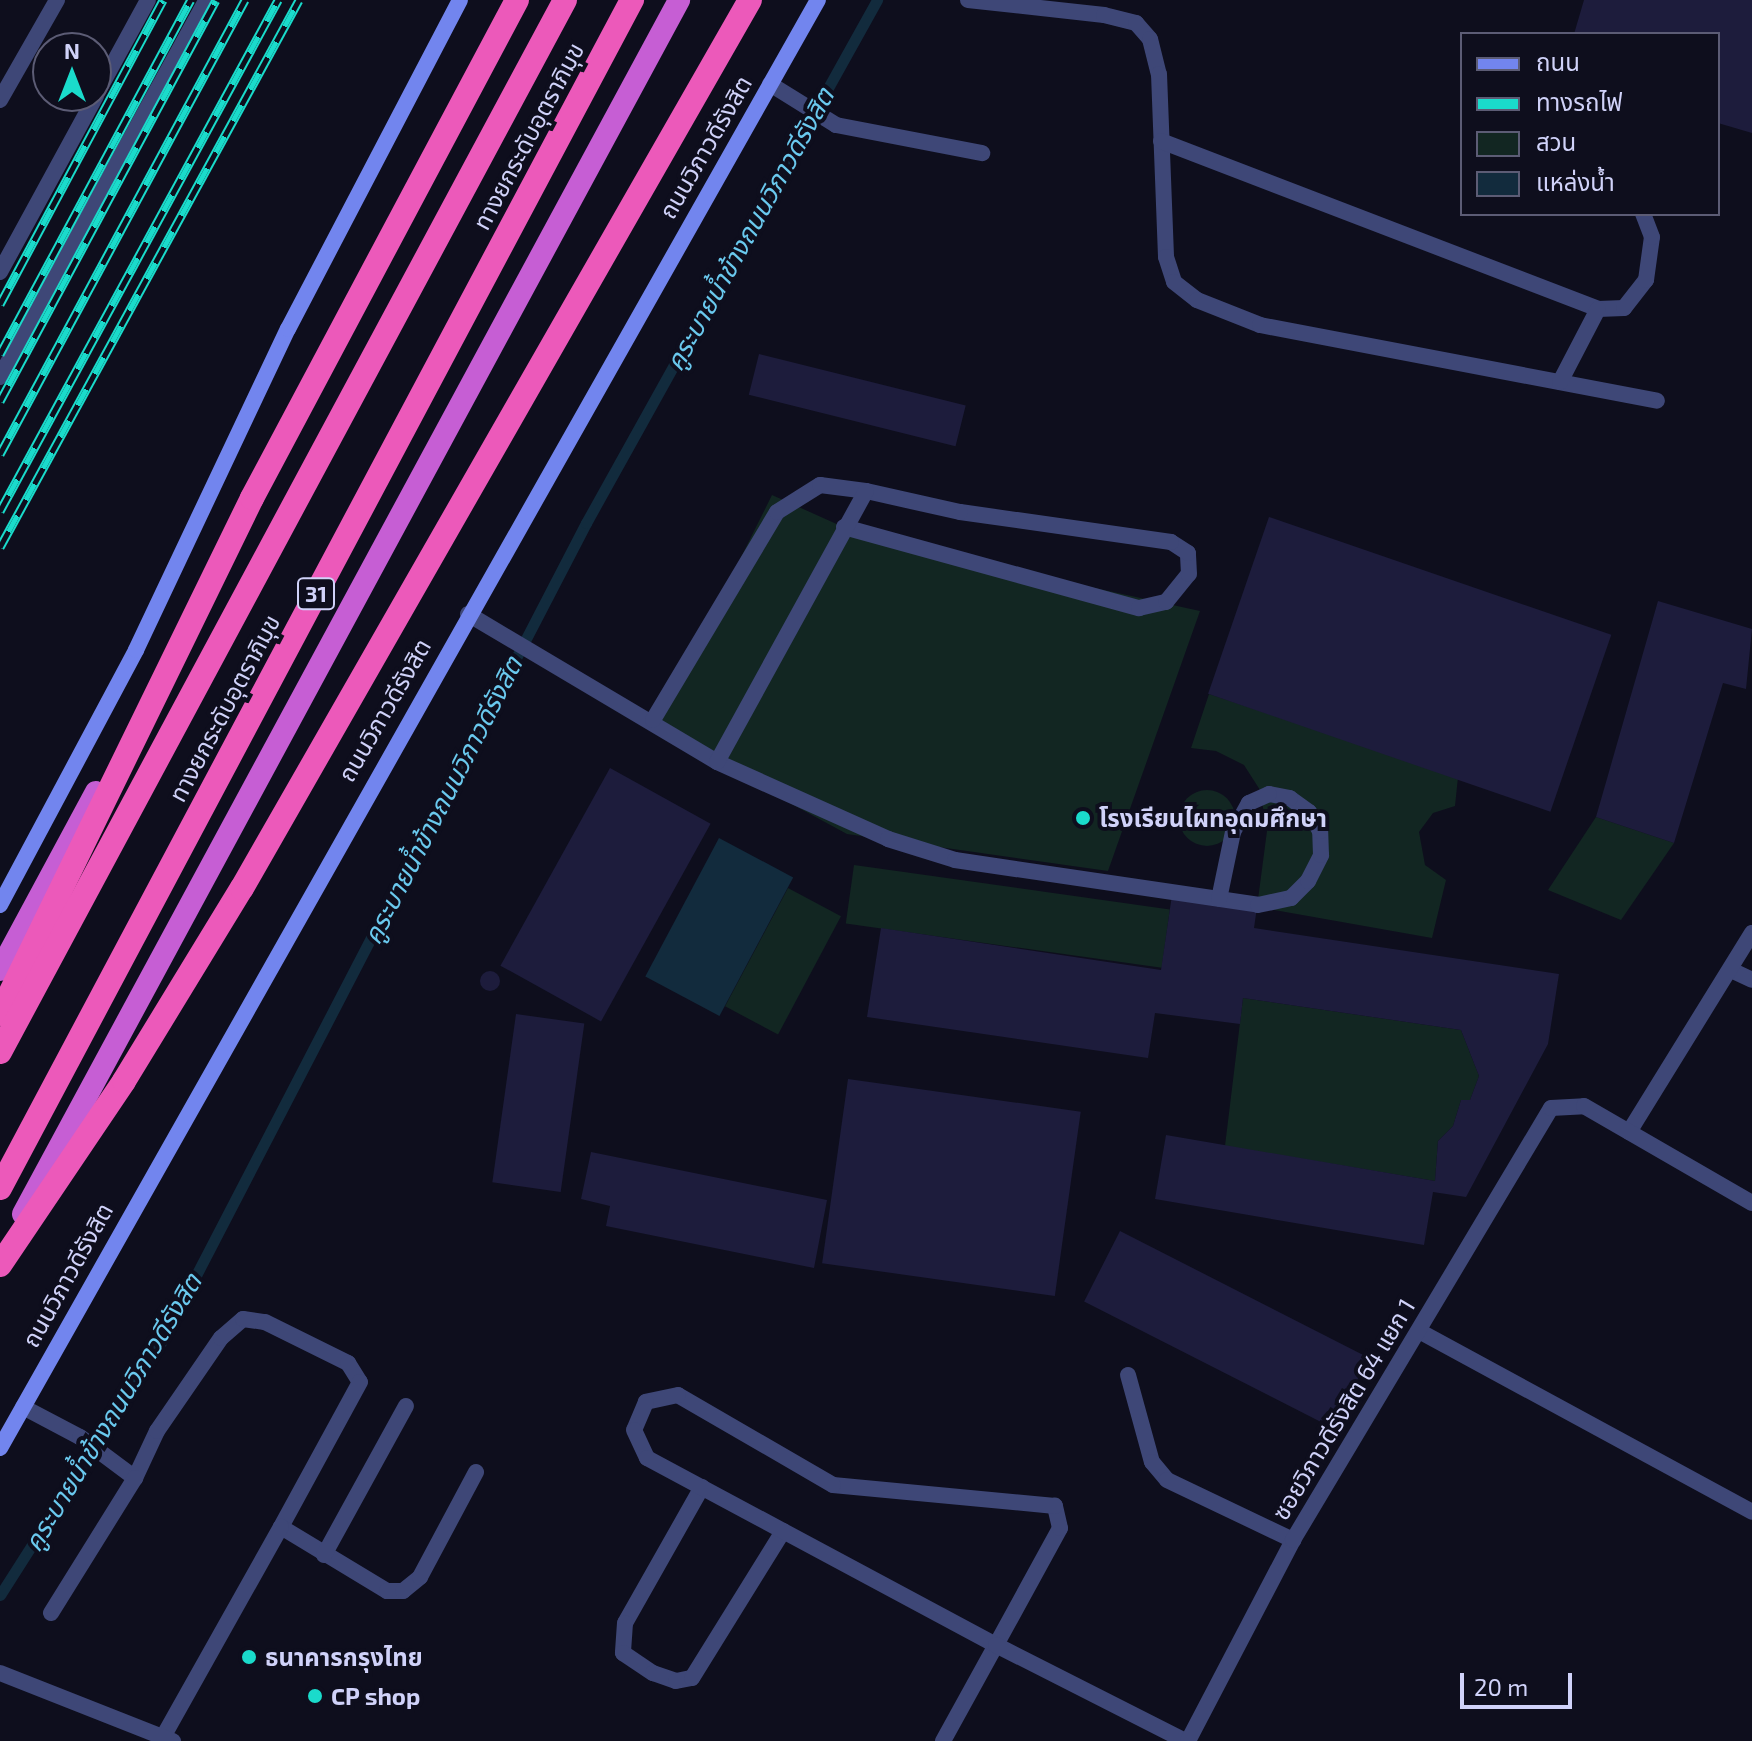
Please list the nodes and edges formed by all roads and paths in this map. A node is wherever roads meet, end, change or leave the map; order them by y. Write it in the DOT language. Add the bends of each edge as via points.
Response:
graph roads {
  1 [pos="57,0"];
  2 [pos="148,0"];
  3 [pos="206,0"];
  4 [pos="460,0"];
  5 [pos="517,0"];
  6 [pos="524,0"];
  7 [pos="565,0"];
  8 [pos="632,0"];
  9 [pos="679,0"];
  10 [pos="750,0"];
  11 [pos="818,0"];
  12 [pos="968,0"];
  13 [pos="112,66"];
  14 [pos="770,84"];
  15 [pos="0,100"];
  16 [pos="87,112"];
  17 [pos="1161,141"];
  18 [pos="982,153"];
  19 [pos="1644,216"];
  20 [pos="0,272"];
  21 [pos="1598,309"];
  22 [pos="0,377"];
  23 [pos="1560,382"];
  24 [pos="1657,401"];
  25 [pos="866,491"];
  26 [pos="844,527"];
  27 [pos="468,614"];
  28 [pos="653,720"];
  29 [pos="717,762"];
  30 [pos="1219,899"];
  31 [pos="0,905"];
  32 [pos="1752,933"];
  33 [pos="0,970"];
  34 [pos="1731,970"];
  35 [pos="1752,980"];
  36 [pos="0,1014"];
  37 [pos="0,1052"];
  38 [pos="1629,1132"];
  39 [pos="0,1188"];
  40 [pos="1752,1203"];
  41 [pos="0,1257"];
  42 [pos="0,1265"];
  43 [pos="1419,1331"];
  44 [pos="1128,1375"];
  45 [pos="406,1406"];
  46 [pos="23,1407"];
  47 [pos="0,1448"];
  48 [pos="476,1472"];
  49 [pos="135,1478"];
  50 [pos="702,1487"];
  51 [pos="1752,1512"];
  52 [pos="281,1527"];
  53 [pos="783,1531"];
  54 [pos="1293,1540"];
  55 [pos="324,1555"];
  56 [pos="51,1613"];
  57 [pos="996,1645"];
  58 [pos="0,1673"];
  59 [pos="168,1739"];
  60 [pos="943,1741"];
  61 [pos="1186,1741"];
  1 -- 15 [label="street"];
  2 -- 13 [label="street"];
  3 -- 22 [label="street"];
  4 -- 31 [label="main road" via="288,329 136,650"];
  5 -- 36 [label="highway" via="245,512"];
  6 -- 33 [label="highway"];
  7 -- 37 [label="highway, ทางยกระดับอุตราภิมุข / 31"];
  8 -- 39 [label="highway, ทางยกระดับอุตราภิมุข / 31"];
  9 -- 41 [label="highway, 31"];
  10 -- 42 [label="highway" via="242,888 124,1081"];
  11 -- 14 [label="main road, ถนนวิภาวดีรังสิต"];
  12 -- 17 [label="street" via="1136,23 1150,39 1159,74"];
  14 -- 18 [label="street" via="836,125"];
  14 -- 27 [label="main road, ถนนวิภาวดีรังสิต"];
  16 -- 20 [label="street"];
  17 -- 21 [label="street"];
  17 -- 23 [label="street" via="1166,257 1174,282 1197,300 1260,325"];
  19 -- 21 [label="street" via="1652,237 1646,280 1624,308"];
  21 -- 23 [label="street"];
  23 -- 24 [label="street"];
  25 -- 26 [label="street"];
  25 -- 26 [label="street" via="960,512 1171,542 1188,553 1189,574 1166,602 1139,608 979,569"];
  25 -- 28 [label="street" via="820,485 777,512"];
  26 -- 29 [label="street"];
  27 -- 28 [label="street"];
  27 -- 46 [label="main road, ถนนวิภาวดีรังสิต"];
  28 -- 29 [label="street"];
  29 -- 30 [label="street" via="888,839 955,860"];
  30 -- 30 [label="street" via="1258,905 1291,898 1321,855 1320,831 1309,812 1290,798 1269,794 1249,803 1233,832"];
  32 -- 34 [label="street"];
  34 -- 35 [label="street"];
  34 -- 38 [label="street"];
  38 -- 40 [label="street"];
  38 -- 43 [label="street, ซอยวิภาวดีรังสิต 64 แยก 1" via="1584,1106 1551,1108"];
  43 -- 51 [label="street"];
  43 -- 54 [label="street, ซอยวิภาวดีรังสิต 64 แยก 1"];
  44 -- 54 [label="street" via="1152,1462 1167,1480"];
  45 -- 55 [label="street"];
  46 -- 47 [label="main road, ถนนวิภาวดีรังสิต"];
  46 -- 49 [label="street" via="80,1437"];
  48 -- 55 [label="street" via="420,1577 403,1591 387,1591"];
  49 -- 52 [label="street" via="157,1431 221,1338 243,1319 265,1322 348,1363 360,1382"];
  49 -- 56 [label="street"];
  50 -- 53 [label="street"];
  50 -- 53 [label="street" via="625,1623 623,1653 653,1673 676,1681 692,1678"];
  50 -- 57 [label="street" via="647,1458 636,1443 646,1402 678,1395 833,1485 1055,1506 1060,1528"];
  52 -- 55 [label="street"];
  52 -- 59 [label="street"];
  53 -- 57 [label="street"];
  54 -- 61 [label="street, ซอยวิภาวดีรังสิต 64 แยก 1"];
  57 -- 60 [label="street"];
  57 -- 61 [label="street"];
  58 -- 59 [label="street"];
}
